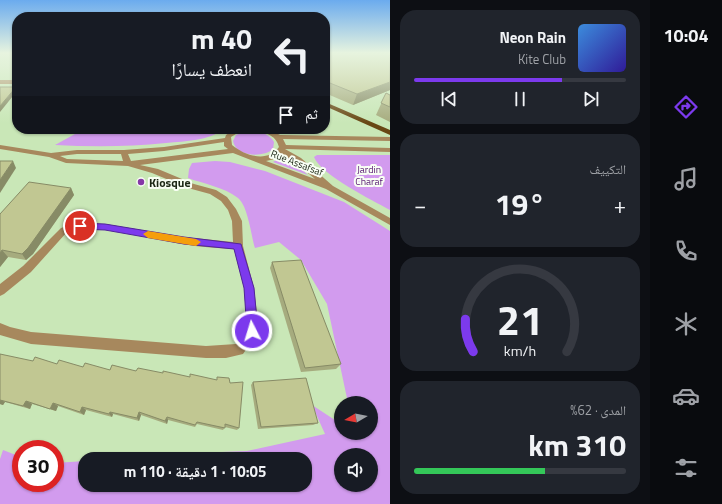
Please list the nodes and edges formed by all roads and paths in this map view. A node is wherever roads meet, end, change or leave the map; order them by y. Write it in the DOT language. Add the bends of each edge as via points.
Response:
graph roads {
  1 [pos="0,82"];
  2 [pos="12,82"];
  3 [pos="330,106"];
  4 [pos="390,133"];
  5 [pos="231,134"];
  6 [pos="274,134"];
  7 [pos="278,137"];
  8 [pos="390,139"];
  9 [pos="227,140"];
  10 [pos="0,147"];
  11 [pos="282,148"];
  12 [pos="390,150"];
  13 [pos="233,151"];
  14 [pos="124,152"];
  15 [pos="51,155"];
  16 [pos="256,159"];
  17 [pos="128,164"];
  18 [pos="330,188"];
  19 [pos="390,222"];
  20 [pos="238,246"];
  21 [pos="0,291"];
  22 [pos="0,330"];
  1 -- 2 [label="street"];
  3 -- 4 [label="main road"];
  5 -- 9 [label="street"];
  6 -- 7 [label="street"];
  7 -- 8 [label="street"];
  7 -- 11 [label="street" via="282,142"];
  9 -- 13 [label="street"];
  9 -- 14 [label="street"];
  10 -- 15 [label="street"];
  11 -- 12 [label="street"];
  11 -- 16 [label="street" via="272,156"];
  11 -- 18 [label="street, Rue Assafsaf"];
  13 -- 16 [label="street, Rue Assafsaf" via="243,157"];
  13 -- 17 [label="street"];
  14 -- 15 [label="street"];
  14 -- 17 [label="street"];
  15 -- 17 [label="street" via="66,161"];
  16 -- 18 [label="street, Rue Assafsaf"];
  17 -- 20 [label="street" via="213,192 224,199 237,221"];
  18 -- 19 [label="street, Rue Assafsaf"];
  20 -- 21 [label="street" via="184,241 105,227 75,226 64,230 27,269"];
  20 -- 22 [label="street" via="249,288 252,331 239,350 206,352 31,338"];
}
